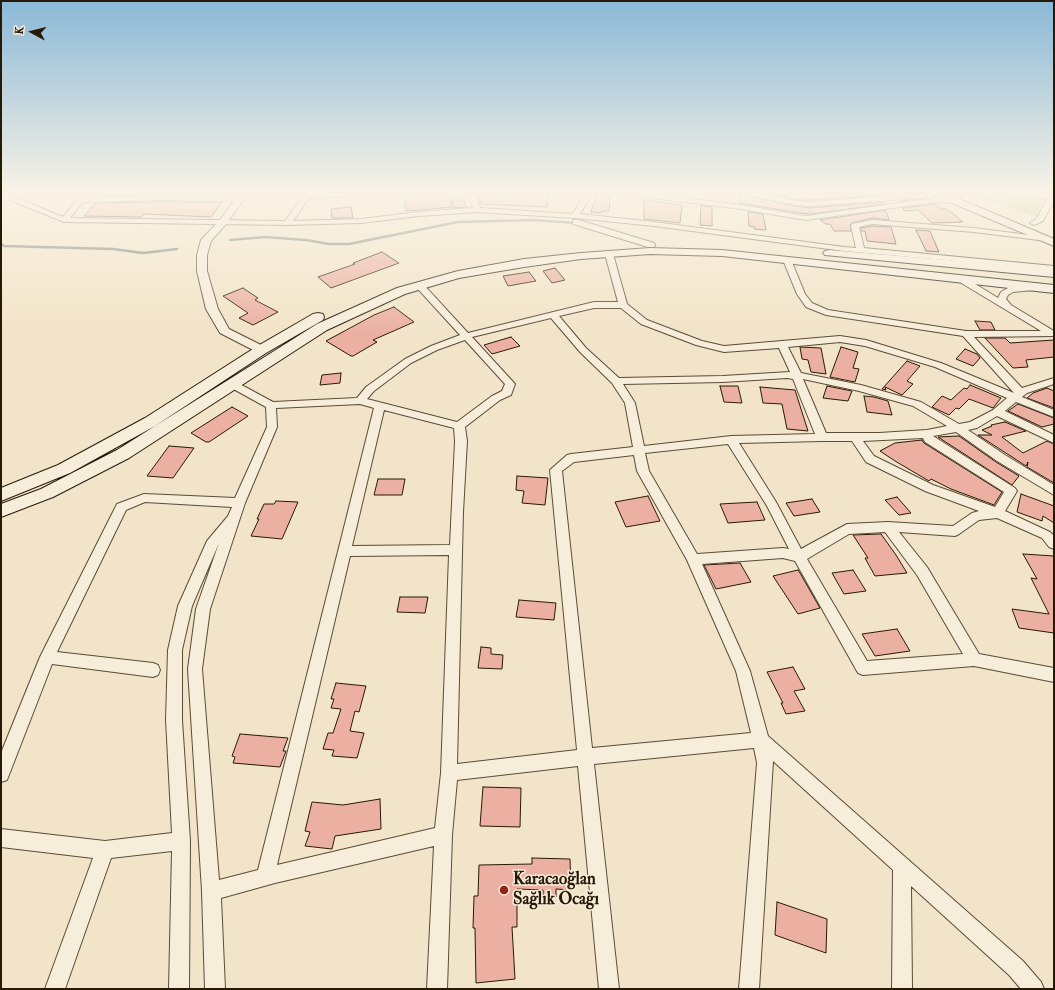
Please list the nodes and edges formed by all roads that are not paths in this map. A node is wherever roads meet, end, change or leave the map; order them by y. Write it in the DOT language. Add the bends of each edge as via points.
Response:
graph roads {
  1 [pos="206,240"];
  2 [pos="635,240"];
  3 [pos="782,240"];
  4 [pos="858,240"];
  5 [pos="1039,240"];
  6 [pos="1051,242"];
  7 [pos="651,245"];
  8 [pos="860,250"];
  9 [pos="609,254"];
  10 [pos="787,260"];
  11 [pos="1054,268"];
  12 [pos="1054,273"];
  13 [pos="961,279"];
  14 [pos="420,286"];
  15 [pos="1037,287"];
  16 [pos="1054,289"];
  17 [pos="623,305"];
  18 [pos="1007,306"];
  19 [pos="553,315"];
  20 [pos="966,334"];
  21 [pos="1053,335"];
  22 [pos="467,336"];
  23 [pos="782,345"];
  24 [pos="261,350"];
  25 [pos="797,376"];
  26 [pos="616,381"];
  27 [pos="1054,381"];
  28 [pos="232,384"];
  29 [pos="1018,396"];
  30 [pos="360,401"];
  31 [pos="271,405"];
  32 [pos="380,406"];
  33 [pos="998,412"];
  34 [pos="1054,414"];
  35 [pos="459,426"];
  36 [pos="958,428"];
  37 [pos="927,434"];
  38 [pos="822,437"];
  39 [pos="855,437"];
  40 [pos="1054,439"];
  41 [pos="731,440"];
  42 [pos="638,450"];
  43 [pos="1054,491"];
  44 [pos="1,495"];
  45 [pos="237,510"];
  46 [pos="1,511"];
  47 [pos="998,513"];
  48 [pos="888,527"];
  49 [pos="1051,537"];
  50 [pos="456,550"];
  51 [pos="345,551"];
  52 [pos="799,558"];
  53 [pos="693,559"];
  54 [pos="47,657"];
  55 [pos="974,660"];
  56 [pos="153,670"];
  57 [pos="1054,676"];
  58 [pos="761,740"];
  59 [pos="585,757"];
  60 [pos="449,773"];
  61 [pos="1,774"];
  62 [pos="442,835"];
  63 [pos="1,838"];
  64 [pos="181,841"];
  65 [pos="105,850"];
  66 [pos="902,867"];
  67 [pos="265,876"];
  68 [pos="211,891"];
  69 [pos="55,989"];
  70 [pos="178,989"];
  71 [pos="215,989"];
  72 [pos="437,989"];
  73 [pos="609,989"];
  74 [pos="749,989"];
  75 [pos="902,989"];
  76 [pos="1034,989"];
  1 -- 24 [label="street" via="202,255 202,271 212,309 224,331"];
  2 -- 7 [label="street"];
  3 -- 8 [label="street"];
  4 -- 8 [label="street"];
  5 -- 6 [label="street"];
  7 -- 12 [label="main road" via="749,245"];
  7 -- 24 [label="main road" via="579,248 512,257 422,276 358,298 308,322"];
  8 -- 11 [label="street"];
  9 -- 10 [label="main road" via="650,251 722,253"];
  9 -- 14 [label="main road" via="524,263 458,275"];
  9 -- 17 [label="street"];
  10 -- 13 [label="main road"];
  10 -- 20 [label="street" via="801,294 809,305 826,312"];
  13 -- 15 [label="main road"];
  13 -- 18 [label="street"];
  14 -- 22 [label="street"];
  14 -- 28 [label="main road" via="401,291 322,327"];
  15 -- 16 [label="main road"];
  15 -- 18 [label="street" via="1011,290 1004,294 1002,299"];
  17 -- 19 [label="street" via="594,306"];
  17 -- 23 [label="street" via="644,322 699,343 724,349"];
  18 -- 21 [label="street"];
  19 -- 22 [label="street"];
  19 -- 26 [label="street"];
  20 -- 21 [label="street"];
  20 -- 29 [label="street"];
  22 -- 30 [label="street" via="408,361 370,389"];
  22 -- 35 [label="street" via="510,384 507,393 496,398"];
  23 -- 25 [label="street"];
  23 -- 29 [label="street" via="840,339 866,343 938,365"];
  24 -- 44 [label="main road" via="150,422 64,469"];
  25 -- 26 [label="street"];
  25 -- 36 [label="street" via="861,388 917,404"];
  25 -- 38 [label="street"];
  26 -- 42 [label="street" via="630,403"];
  27 -- 29 [label="street" via="1023,391"];
  28 -- 31 [label="street"];
  28 -- 46 [label="main road" via="123,454 47,493"];
  29 -- 33 [label="street"];
  29 -- 34 [label="street"];
  30 -- 31 [label="street"];
  30 -- 32 [label="street"];
  31 -- 45 [label="street" via="272,427"];
  32 -- 35 [label="street"];
  32 -- 51 [label="street"];
  33 -- 36 [label="street" via="973,425"];
  33 -- 40 [label="street"];
  35 -- 50 [label="street" via="461,441"];
  36 -- 37 [label="street"];
  36 -- 43 [label="street"];
  37 -- 39 [label="street"];
  37 -- 47 [label="street" via="929,440 1011,491"];
  38 -- 39 [label="street"];
  38 -- 41 [label="street"];
  39 -- 47 [label="street" via="870,459 929,488"];
  41 -- 42 [label="street"];
  41 -- 52 [label="street" via="772,505"];
  42 -- 53 [label="street" via="643,471"];
  42 -- 59 [label="street" via="571,458 556,470"];
  45 -- 54 [label="street" via="144,498 121,507"];
  45 -- 64 [label="street" via="213,541 185,606 175,650 174,720"];
  45 -- 68 [label="street" via="203,609 195,669"];
  47 -- 48 [label="street" via="976,516 955,531"];
  47 -- 49 [label="street"];
  48 -- 52 [label="street" via="848,529"];
  48 -- 55 [label="street" via="922,571"];
  50 -- 51 [label="street"];
  50 -- 60 [label="street"];
  51 -- 67 [label="street"];
  52 -- 53 [label="street" via="783,553"];
  52 -- 55 [label="street" via="863,668"];
  53 -- 58 [label="street" via="743,671"];
  54 -- 56 [label="street"];
  54 -- 61 [label="street"];
  55 -- 57 [label="street"];
  58 -- 59 [label="street"];
  58 -- 66 [label="street"];
  58 -- 74 [label="street" via="765,763"];
  59 -- 60 [label="street"];
  59 -- 73 [label="street"];
  60 -- 62 [label="street"];
  62 -- 67 [label="street"];
  62 -- 72 [label="street"];
  63 -- 65 [label="street"];
  64 -- 65 [label="street"];
  64 -- 70 [label="street"];
  65 -- 69 [label="street"];
  66 -- 75 [label="street"];
  66 -- 76 [label="street" via="1016,968"];
  67 -- 68 [label="street"];
  68 -- 71 [label="street"];
}
